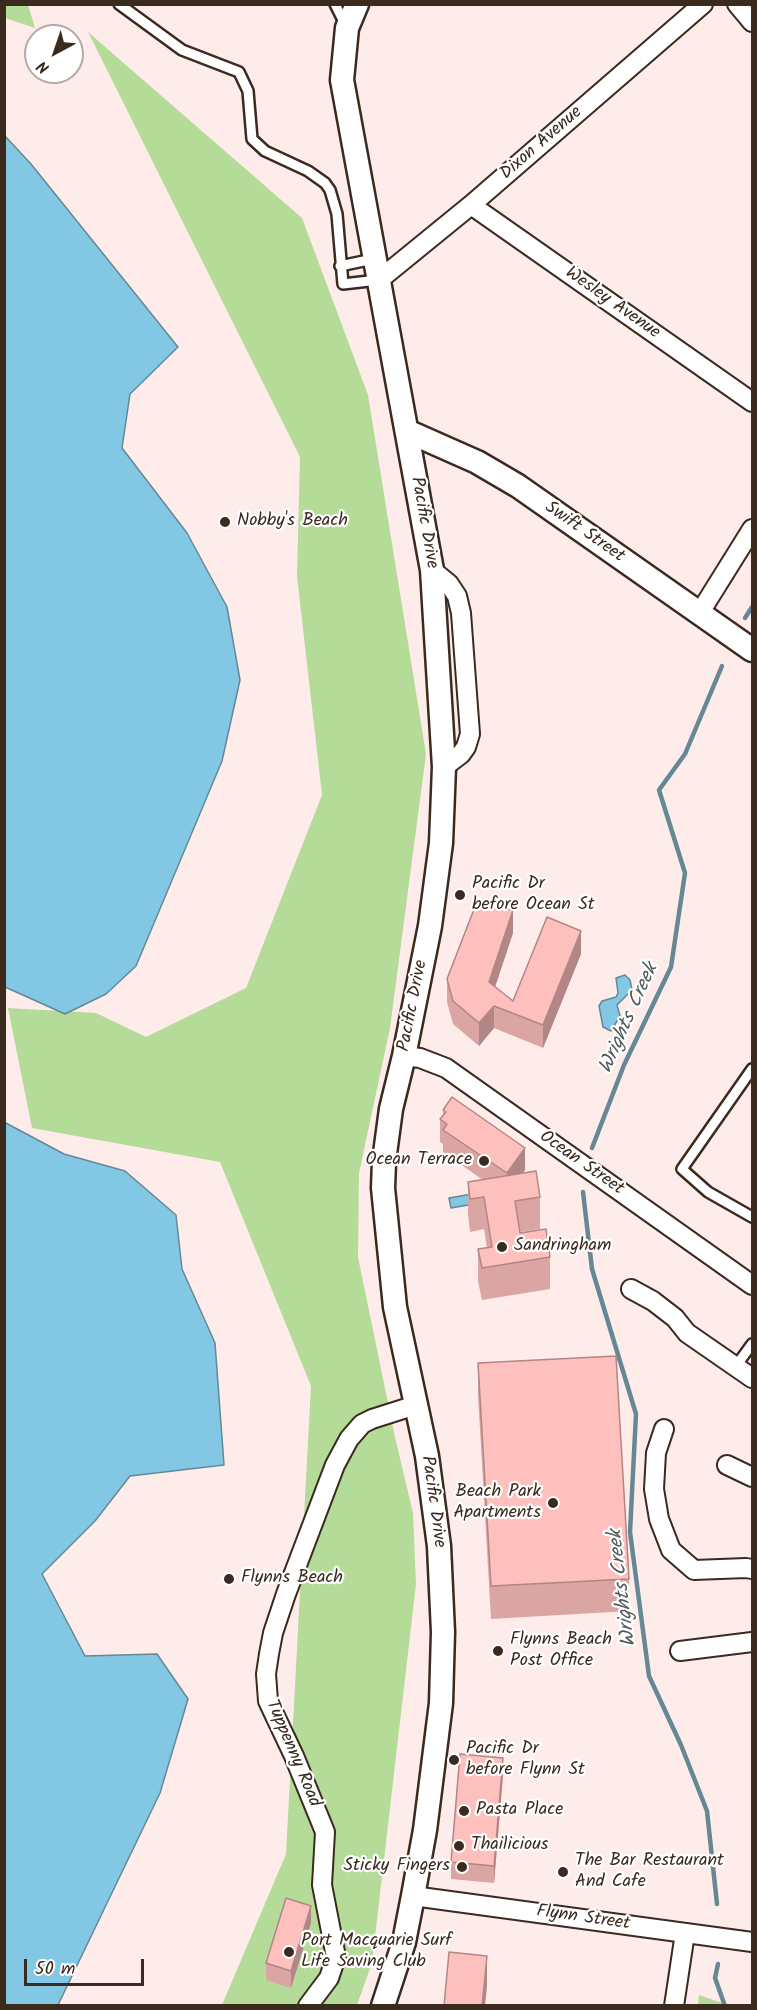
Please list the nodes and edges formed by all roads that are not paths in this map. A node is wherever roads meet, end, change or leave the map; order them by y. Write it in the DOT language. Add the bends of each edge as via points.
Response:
graph roads {
  1 [pos="119,4"];
  2 [pos="335,4"];
  3 [pos="357,4"];
  4 [pos="703,4"];
  5 [pos="737,4"];
  6 [pos="753,22"];
  7 [pos="347,28"];
  8 [pos="471,205"];
  9 [pos="340,266"];
  10 [pos="376,269"];
  11 [pos="753,402"];
  12 [pos="407,431"];
  13 [pos="753,529"];
  14 [pos="699,614"];
  15 [pos="753,650"];
  16 [pos="404,1056"];
  17 [pos="753,1069"];
  18 [pos="753,1217"];
  19 [pos="753,1285"];
  20 [pos="631,1289"];
  21 [pos="753,1344"];
  22 [pos="736,1366"];
  23 [pos="753,1378"];
  24 [pos="416,1405"];
  25 [pos="664,1429"];
  26 [pos="727,1465"];
  27 [pos="753,1477"];
  28 [pos="753,1569"];
  29 [pos="753,1642"];
  30 [pos="680,1651"];
  31 [pos="413,1896"];
  32 [pos="685,1933"];
  33 [pos="753,1942"];
  34 [pos="308,2006"];
  35 [pos="383,2006"];
  36 [pos="674,2006"];
  1 -- 9 [label="lane" via="182,50 239,72 248,91 252,138 264,151 308,171 330,190 337,214"];
  2 -- 7 [label="lane"];
  3 -- 7 [label="street, Pacific Drive"];
  4 -- 8 [label="street, Dixon Avenue"];
  5 -- 6 [label="street"];
  7 -- 10 [label="street, Pacific Drive" via="342,80"];
  8 -- 10 [label="street, Dixon Avenue"];
  8 -- 11 [label="street, Wesley Avenue"];
  9 -- 10 [label="lane"];
  9 -- 10 [label="lane" via="343,284"];
  10 -- 12 [label="street, Pacific Drive"];
  12 -- 14 [label="street, Swift Street" via="508,480"];
  12 -- 16 [label="street, Pacific Drive" via="432,570 444,767 441,843 430,926"];
  13 -- 14 [label="street"];
  14 -- 15 [label="street, Swift Street"];
  16 -- 19 [label="street, Ocean Street" via="446,1068"];
  16 -- 24 [label="street, Pacific Drive" via="391,1109 383,1188 395,1307"];
  17 -- 18 [label="lane" via="682,1169 708,1192"];
  20 -- 22 [label="street" via="653,1301 675,1318 687,1334"];
  21 -- 22 [label="lane"];
  22 -- 23 [label="street"];
  24 -- 31 [label="street, Pacific Drive" via="439,1546 443,1632 433,1774"];
  24 -- 34 [label="street, Tuppenny Road" via="362,1424 349,1439 335,1465 285,1594 269,1654 268,1701 324,1832 322,1885 336,1957 329,1978"];
  25 -- 28 [label="street" via="656,1453 654,1489 659,1519 671,1550 694,1570"];
  26 -- 27 [label="street"];
  29 -- 30 [label="street"];
  31 -- 32 [label="street, Flynn Street"];
  31 -- 35 [label="street, Pacific Drive" via="404,1942"];
  32 -- 33 [label="street, Flynn Street"];
  32 -- 36 [label="street"];
}
